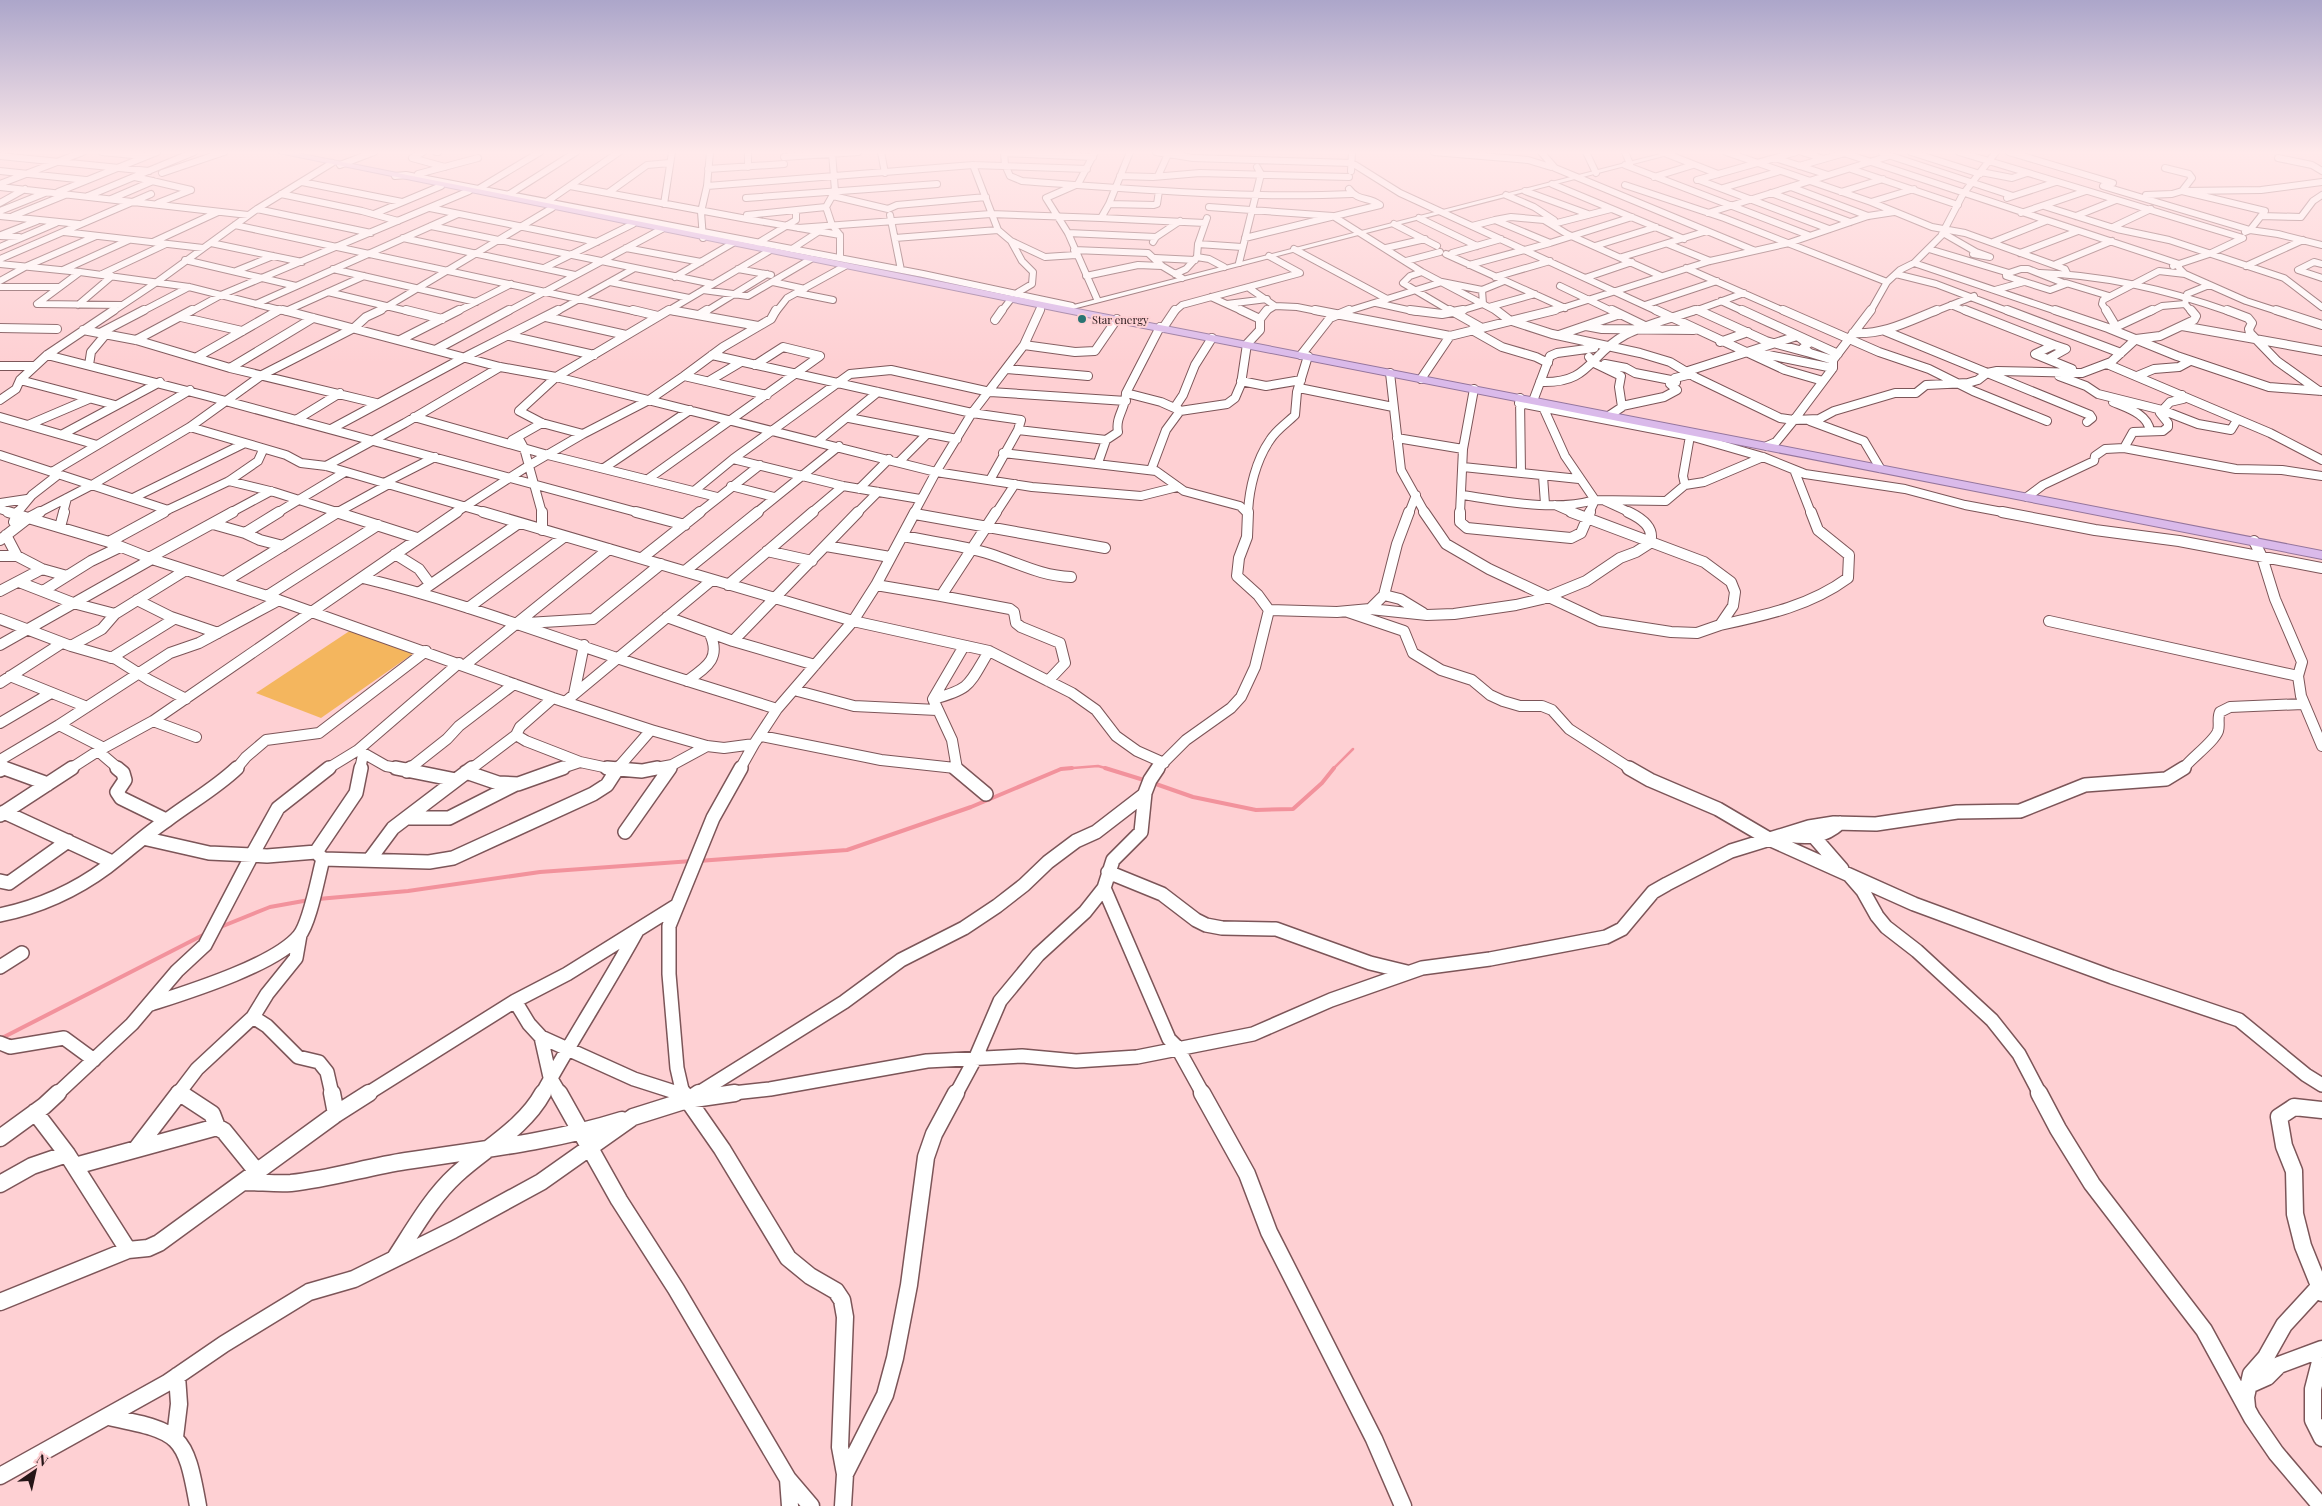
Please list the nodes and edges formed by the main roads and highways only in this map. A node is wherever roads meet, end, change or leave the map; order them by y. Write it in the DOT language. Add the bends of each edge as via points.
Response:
graph roads {
  1 [pos="626,222"];
  2 [pos="2322,555"];
  1 -- 2 [label="highway" via="1014,296 1042,305 1538,404 1610,415 1765,451 1880,468"];
}
